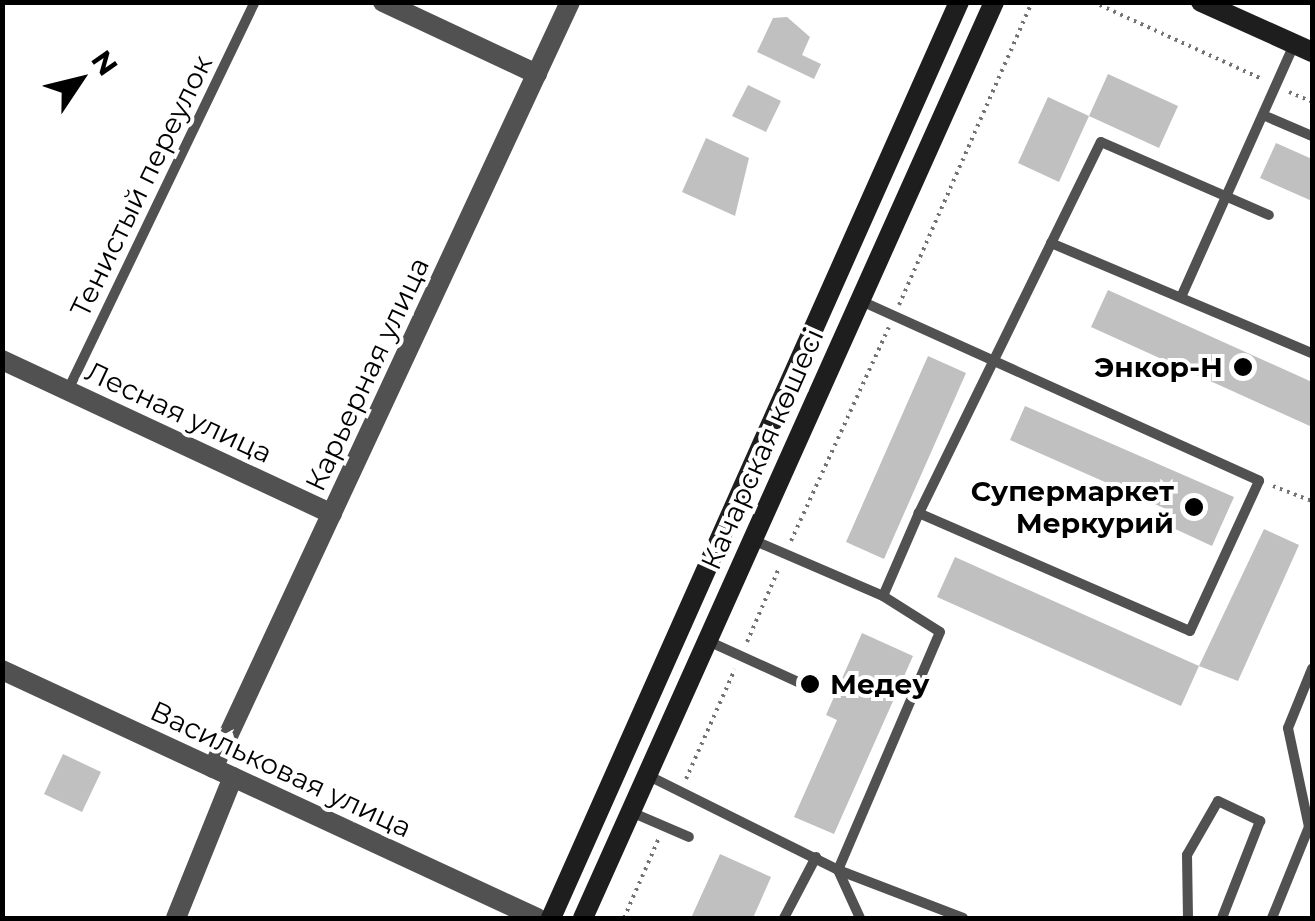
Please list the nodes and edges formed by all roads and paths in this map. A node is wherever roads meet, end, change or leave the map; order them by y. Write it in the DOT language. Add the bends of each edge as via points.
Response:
graph roads {
  1 [pos="255,2"];
  2 [pos="383,2"];
  3 [pos="570,2"];
  4 [pos="959,2"];
  5 [pos="994,2"];
  6 [pos="1094,2"];
  7 [pos="1202,2"];
  8 [pos="1304,48"];
  9 [pos="536,74"];
  10 [pos="1276,86"];
  11 [pos="1312,102"];
  12 [pos="1264,115"];
  13 [pos="908,118"];
  14 [pos="936,131"];
  15 [pos="1312,136"];
  16 [pos="1226,195"];
  17 [pos="1269,215"];
  18 [pos="1051,243"];
  19 [pos="1182,295"];
  20 [pos="858,299"];
  21 [pos="1312,353"];
  22 [pos="988,358"];
  23 [pos="2,360"];
  24 [pos="68,390"];
  25 [pos="1259,481"];
  26 [pos="1312,500"];
  27 [pos="919,513"];
  28 [pos="332,514"];
  29 [pos="753,540"];
  30 [pos="884,596"];
  31 [pos="675,641"];
  32 [pos="705,647"];
  33 [pos="1312,669"];
  34 [pos="2,670"];
  35 [pos="800,683"];
  36 [pos="213,768"];
  37 [pos="648,775"];
  38 [pos="233,778"];
  39 [pos="631,812"];
  40 [pos="690,837"];
  41 [pos="816,857"];
  42 [pos="838,870"];
  43 [pos="176,918"];
  44 [pos="537,918"];
  45 [pos="551,918"];
  46 [pos="583,918"];
  47 [pos="784,918"];
  48 [pos="860,918"];
  49 [pos="963,918"];
  50 [pos="1188,918"];
  51 [pos="1222,918"];
  52 [pos="1272,918"];
  1 -- 24 [label="lane, Тенистый переулок"];
  2 -- 9 [label="street"];
  3 -- 9 [label="street, Карьерная улица"];
  4 -- 13 [label="main road, Качарская көшесі"];
  5 -- 14 [label="main road, Качарская көшесі"];
  6 -- 10 [label="path"];
  7 -- 8 [label="main road"];
  8 -- 10 [label="lane"];
  9 -- 28 [label="street, Карьерная улица"];
  10 -- 11 [label="path"];
  10 -- 12 [label="lane"];
  12 -- 15 [label="lane"];
  12 -- 16 [label="lane"];
  13 -- 14 [label="street"];
  13 -- 31 [label="main road, Качарская көшесі"];
  14 -- 20 [label="main road, Качарская көшесі"];
  16 -- 17 [label="lane"];
  16 -- 18 [label="lane" via="1101,142"];
  16 -- 19 [label="lane"];
  18 -- 19 [label="lane"];
  18 -- 22 [label="lane"];
  19 -- 21 [label="lane"];
  20 -- 22 [label="lane"];
  20 -- 29 [label="main road, Качарская көшесі"];
  22 -- 25 [label="lane"];
  22 -- 27 [label="lane"];
  23 -- 24 [label="street, Лесная улица"];
  24 -- 28 [label="street, Лесная улица"];
  25 -- 26 [label="path"];
  25 -- 27 [label="lane" via="1190,631"];
  27 -- 30 [label="lane"];
  28 -- 36 [label="street, Карьерная улица"];
  29 -- 30 [label="lane"];
  29 -- 32 [label="main road, Качарская көшесі"];
  30 -- 42 [label="lane" via="935,624 941,644"];
  31 -- 32 [label="street"];
  31 -- 45 [label="main road, Качарская көшесі"];
  32 -- 35 [label="lane"];
  32 -- 37 [label="main road, Качарская көшесі"];
  33 -- 52 [label="lane" via="1288,728 1309,828"];
  34 -- 36 [label="street, Васильковая улица"];
  36 -- 38 [label="street, Васильковая улица"];
  37 -- 39 [label="main road, Качарская көшесі"];
  37 -- 41 [label="lane"];
  38 -- 43 [label="street"];
  38 -- 44 [label="street, Васильковая улица"];
  39 -- 40 [label="lane"];
  39 -- 46 [label="main road, Качарская көшесі"];
  41 -- 42 [label="lane"];
  41 -- 47 [label="lane"];
  42 -- 48 [label="lane"];
  42 -- 49 [label="lane"];
  50 -- 51 [label="lane" via="1187,855 1218,800 1260,821"];
}
